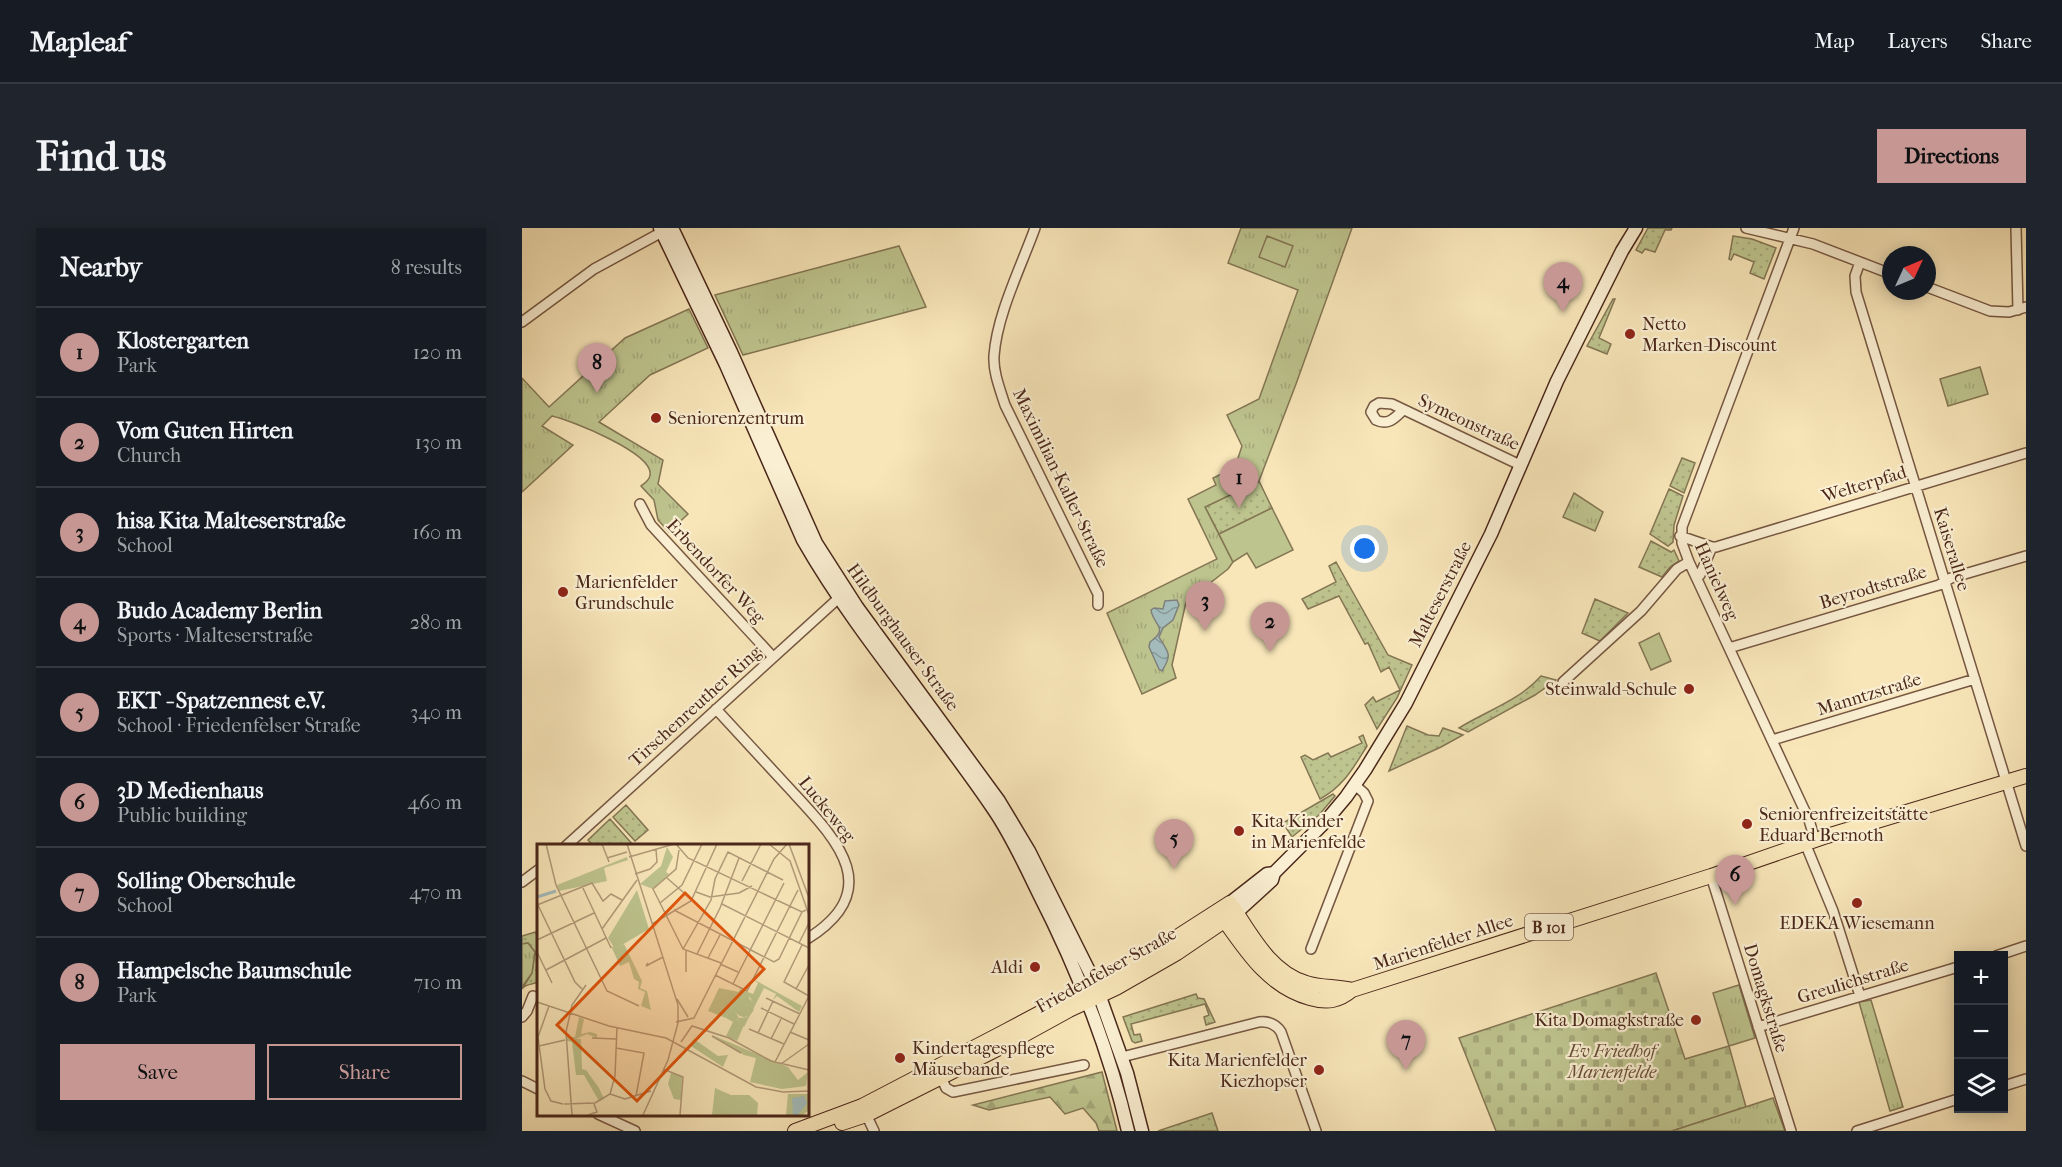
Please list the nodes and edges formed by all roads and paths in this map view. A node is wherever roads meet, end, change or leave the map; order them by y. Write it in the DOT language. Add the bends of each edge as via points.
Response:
graph roads {
  1 [pos="1035,228"];
  2 [pos="1626,228"];
  3 [pos="1636,228"];
  4 [pos="1746,228"];
  5 [pos="1794,228"];
  6 [pos="2016,228"];
  7 [pos="664,229"];
  8 [pos="1790,240"];
  9 [pos="1622,251"];
  10 [pos="1860,262"];
  11 [pos="1882,271"];
  12 [pos="1936,291"];
  13 [pos="2022,308"];
  14 [pos="522,322"];
  15 [pos="1403,410"];
  16 [pos="2026,453"];
  17 [pos="1520,465"];
  18 [pos="1915,486"];
  19 [pos="640,504"];
  20 [pos="1680,536"];
  21 [pos="1712,547"];
  22 [pos="2026,556"];
  23 [pos="1689,562"];
  24 [pos="1696,577"];
  25 [pos="1945,581"];
  26 [pos="843,595"];
  27 [pos="1098,605"];
  28 [pos="1729,648"];
  29 [pos="773,657"];
  30 [pos="1975,680"];
  31 [pos="1563,682"];
  32 [pos="716,709"];
  33 [pos="1772,740"];
  34 [pos="2026,776"];
  35 [pos="2006,782"];
  36 [pos="1355,785"];
  37 [pos="1810,842"];
  38 [pos="568,844"];
  39 [pos="2026,846"];
  40 [pos="537,871"];
  41 [pos="1711,876"];
  42 [pos="522,882"];
  43 [pos="1233,907"];
  44 [pos="1221,916"];
  45 [pos="808,938"];
  46 [pos="2026,946"];
  47 [pos="1311,949"];
  48 [pos="2008,952"];
  49 [pos="1954,968"];
  50 [pos="1352,990"];
  51 [pos="1091,993"];
  52 [pos="533,996"];
  53 [pos="1860,996"];
  54 [pos="522,1017"];
  55 [pos="1758,1027"];
  56 [pos="1122,1057"];
  57 [pos="1108,1060"];
  58 [pos="1084,1065"];
  59 [pos="938,1072"];
  60 [pos="2026,1079"];
  61 [pos="522,1081"];
  62 [pos="2008,1085"];
  63 [pos="537,1088"];
  64 [pos="1954,1101"];
  65 [pos="864,1110"];
  66 [pos="602,1116"];
  67 [pos="636,1131"];
  68 [pos="795,1131"];
  69 [pos="818,1131"];
  70 [pos="874,1131"];
  71 [pos="1128,1131"];
  72 [pos="1142,1131"];
  73 [pos="1316,1131"];
  74 [pos="1791,1131"];
  75 [pos="1857,1131"];
  1 -- 27 [label="street, Maximilian-Kaller-Straße" via="1000,325 995,372 1005,405 1098,594"];
  2 -- 9 [label="main road, Malteserstraße"];
  3 -- 9 [label="main road, Malteserstraße"];
  4 -- 8 [label="street"];
  5 -- 8 [label="street, Hanielweg"];
  6 -- 13 [label="street"];
  7 -- 14 [label="street" via="594,269"];
  7 -- 26 [label="main road, Hildburghauser Straße" via="803,540"];
  8 -- 10 [label="street" via="1813,244"];
  8 -- 20 [label="street, Hanielweg"];
  9 -- 17 [label="main road, Malteserstraße"];
  10 -- 11 [label="street"];
  10 -- 18 [label="street, Kaiserallee" via="1855,276 1856,291"];
  12 -- 13 [label="street" via="1988,311 2002,313"];
  15 -- 17 [label="street, Symeonstraße"];
  16 -- 18 [label="street, Welterpfad"];
  17 -- 36 [label="main road, Malteserstraße" via="1415,685"];
  18 -- 21 [label="street, Welterpfad"];
  18 -- 25 [label="street, Kaiserallee"];
  19 -- 29 [label="street, Erbendorfer Weg" via="651,525"];
  20 -- 21 [label="street"];
  20 -- 23 [label="street, Hanielweg"];
  21 -- 24 [label="street"];
  22 -- 25 [label="street, Beyrodtstraße"];
  23 -- 24 [label="street, Hanielweg"];
  23 -- 31 [label="street" via="1677,569 1641,611"];
  24 -- 28 [label="street, Hanielweg"];
  25 -- 28 [label="street, Beyrodtstraße"];
  25 -- 30 [label="street, Kaiserallee"];
  26 -- 29 [label="street, Tirschenreuther Ring"];
  26 -- 51 [label="main road, Hildburghauser Straße" via="999,801 1029,851"];
  28 -- 33 [label="street, Hanielweg"];
  29 -- 32 [label="street, Tirschenreuther Ring"];
  30 -- 33 [label="street, Manntzstraße"];
  30 -- 35 [label="street, Kaiserallee"];
  32 -- 38 [label="street, Tirschenreuther Ring"];
  32 -- 45 [label="street, Luckeweg" via="830,833 846,860 846,897 826,925"];
  33 -- 37 [label="street, Hanielweg" via="1812,827"];
  34 -- 35 [label="main road, Marienfelder Allee / B 101"];
  35 -- 37 [label="main road, Marienfelder Allee / B 101"];
  35 -- 39 [label="street, Kaiserallee"];
  36 -- 43 [label="main road, Friedenfelser Straße" via="1326,822 1274,873 1272,880"];
  36 -- 47 [label="street" via="1368,801"];
  37 -- 41 [label="main road, Marienfelder Allee / B 101"];
  37 -- 53 [label="street, Hanielweg"];
  40 -- 42 [label="street"];
  41 -- 50 [label="main road, Marienfelder Allee / B 101"];
  41 -- 55 [label="street, Domagkstraße"];
  43 -- 44 [label="main road, Friedenfelser Straße"];
  43 -- 50 [label="main road, Marienfelder Allee / B 101" via="1266,955 1285,973 1317,986"];
  44 -- 50 [label="main road, Marienfelder Allee / B 101" via="1257,964 1290,990 1326,1001 1343,998"];
  44 -- 51 [label="main road, Friedenfelser Straße" via="1149,955"];
  46 -- 48 [label="street"];
  49 -- 53 [label="street, Greulichstraße"];
  51 -- 56 [label="main road, Hildburghauser Straße"];
  51 -- 57 [label="main road, Hildburghauser Straße"];
  51 -- 59 [label="main road, Friedenfelser Straße"];
  52 -- 54 [label="street"];
  53 -- 55 [label="street, Greulichstraße"];
  55 -- 74 [label="street, Domagkstraße"];
  56 -- 57 [label="main road"];
  56 -- 72 [label="main road, Hildburghauser Straße"];
  56 -- 73 [label="street" via="1270,1022 1281,1032"];
  57 -- 71 [label="main road, Hildburghauser Straße"];
  58 -- 59 [label="street" via="953,1092 946,1088"];
  59 -- 65 [label="main road"];
  60 -- 62 [label="street"];
  61 -- 63 [label="street"];
  64 -- 75 [label="street"];
  65 -- 68 [label="main road"];
  65 -- 69 [label="main road"];
  65 -- 70 [label="street"];
  66 -- 67 [label="street"];
}
